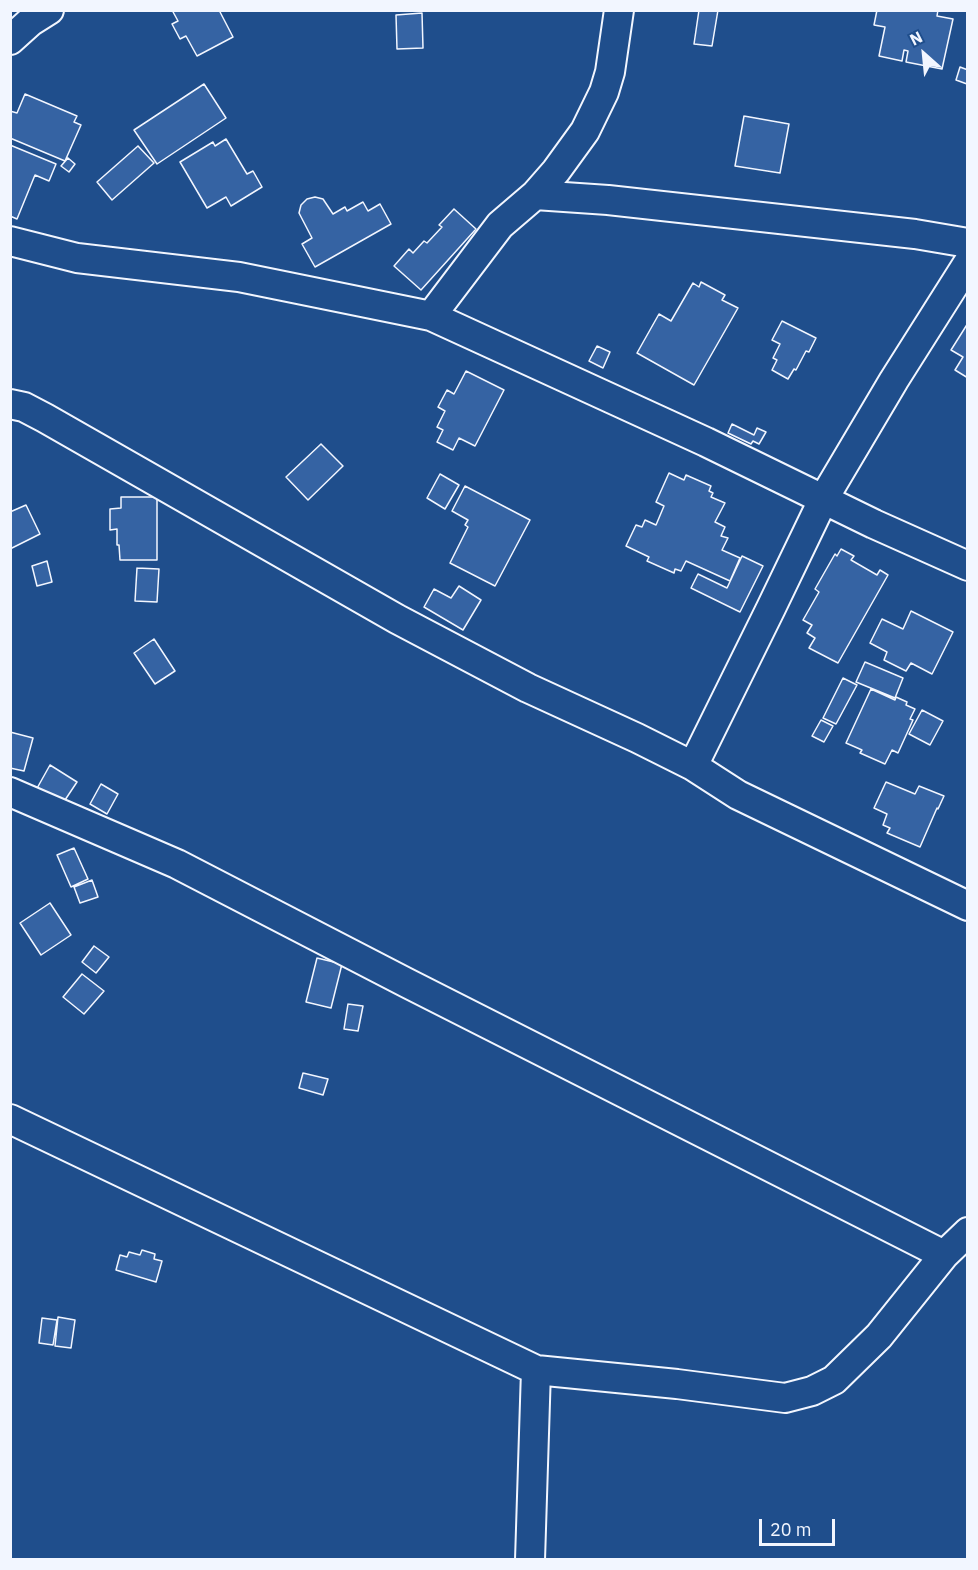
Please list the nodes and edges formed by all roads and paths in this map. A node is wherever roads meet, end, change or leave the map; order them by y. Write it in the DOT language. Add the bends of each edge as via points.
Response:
graph roads {
  1 [pos="49,10"];
  2 [pos="619,10"];
  3 [pos="10,40"];
  4 [pos="535,195"];
  5 [pos="10,241"];
  6 [pos="968,243"];
  7 [pos="968,263"];
  8 [pos="431,316"];
  9 [pos="15,412"];
  10 [pos="824,498"];
  11 [pos="968,566"];
  12 [pos="693,766"];
  13 [pos="10,792"];
  14 [pos="968,906"];
  15 [pos="10,1119"];
  16 [pos="968,1232"];
  17 [pos="944,1255"];
  18 [pos="536,1370"];
  19 [pos="530,1560"];
  1 -- 3 [label="street"];
  2 -- 4 [label="street" via="604,92 585,131"];
  4 -- 6 [label="street" via="880,230"];
  4 -- 8 [label="street" via="500,225"];
  5 -- 8 [label="street" via="77,258 239,277"];
  7 -- 10 [label="street"];
  8 -- 10 [label="street"];
  9 -- 12 [label="street" via="528,688"];
  10 -- 11 [label="street"];
  10 -- 12 [label="street"];
  12 -- 14 [label="street" via="738,795"];
  13 -- 17 [label="street" via="177,864"];
  15 -- 18 [label="street"];
  16 -- 17 [label="street"];
  17 -- 18 [label="street" via="879,1336 834,1380 812,1391 785,1398"];
  18 -- 19 [label="street"];
}
